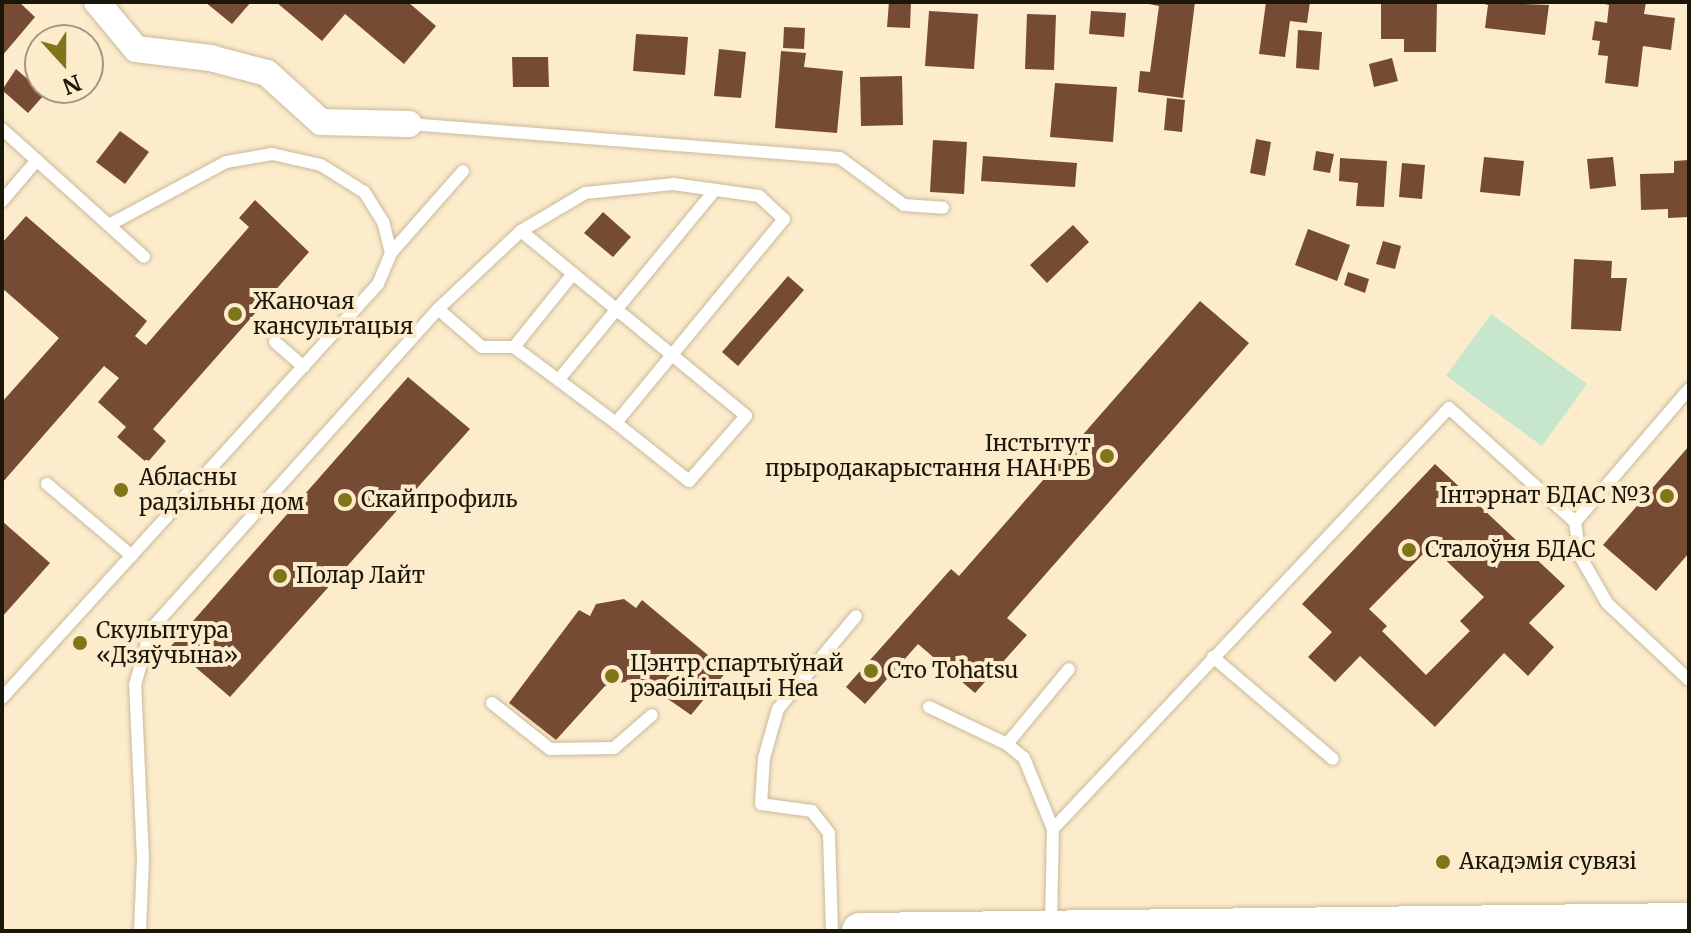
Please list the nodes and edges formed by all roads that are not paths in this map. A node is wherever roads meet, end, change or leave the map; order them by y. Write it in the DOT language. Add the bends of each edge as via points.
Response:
graph roads {
  1 [pos="97,2"];
  2 [pos="409,124"];
  3 [pos="2,129"];
  4 [pos="37,160"];
  5 [pos="463,171"];
  6 [pos="715,190"];
  7 [pos="2,201"];
  8 [pos="943,208"];
  9 [pos="109,225"];
  10 [pos="521,231"];
  11 [pos="391,253"];
  12 [pos="144,257"];
  13 [pos="573,274"];
  14 [pos="438,309"];
  15 [pos="617,309"];
  16 [pos="275,342"];
  17 [pos="514,347"];
  18 [pos="673,353"];
  19 [pos="304,367"];
  20 [pos="560,378"];
  21 [pos="1689,389"];
  22 [pos="616,423"];
  23 [pos="47,484"];
  24 [pos="1575,522"];
  25 [pos="132,556"];
  26 [pos="856,616"];
  27 [pos="1213,657"];
  28 [pos="1069,669"];
  29 [pos="1689,680"];
  30 [pos="2,698"];
  31 [pos="492,703"];
  32 [pos="929,707"];
  33 [pos="652,715"];
  34 [pos="1007,744"];
  35 [pos="1333,759"];
  36 [pos="1053,829"];
  37 [pos="1689,921"];
  38 [pos="1050,929"];
  39 [pos="140,931"];
  40 [pos="832,931"];
  41 [pos="860,931"];
  1 -- 2 [label="street" via="136,49 210,58 267,73 321,122"];
  2 -- 8 [label="lane" via="840,158 904,205"];
  3 -- 4 [label="lane"];
  4 -- 7 [label="lane"];
  4 -- 9 [label="lane"];
  5 -- 11 [label="lane"];
  6 -- 10 [label="lane" via="673,184 585,193"];
  6 -- 15 [label="lane"];
  6 -- 18 [label="lane" via="759,196 784,219"];
  9 -- 11 [label="lane" via="226,162 272,154 321,165 364,192 383,222"];
  9 -- 12 [label="lane"];
  10 -- 13 [label="lane"];
  10 -- 14 [label="lane"];
  11 -- 19 [label="lane" via="378,284"];
  13 -- 15 [label="lane"];
  13 -- 17 [label="lane"];
  14 -- 17 [label="lane" via="482,347"];
  14 -- 39 [label="lane" via="151,629 135,685 143,858"];
  15 -- 18 [label="lane"];
  15 -- 20 [label="lane"];
  16 -- 19 [label="lane"];
  17 -- 20 [label="lane"];
  18 -- 22 [label="lane"];
  18 -- 22 [label="lane" via="746,416 689,481"];
  19 -- 25 [label="lane"];
  20 -- 22 [label="lane"];
  21 -- 24 [label="lane"];
  23 -- 25 [label="lane"];
  24 -- 27 [label="lane" via="1449,408"];
  24 -- 29 [label="lane" via="1580,556 1607,603"];
  25 -- 30 [label="lane"];
  26 -- 40 [label="lane" via="778,709 764,758 761,804 812,811 829,833"];
  27 -- 35 [label="lane"];
  27 -- 36 [label="lane"];
  28 -- 34 [label="lane"];
  31 -- 33 [label="lane" via="550,749 614,748"];
  32 -- 34 [label="lane"];
  34 -- 36 [label="lane" via="1024,758"];
  36 -- 38 [label="lane"];
  37 -- 38 [label="main road"];
  38 -- 41 [label="main road"];
}
